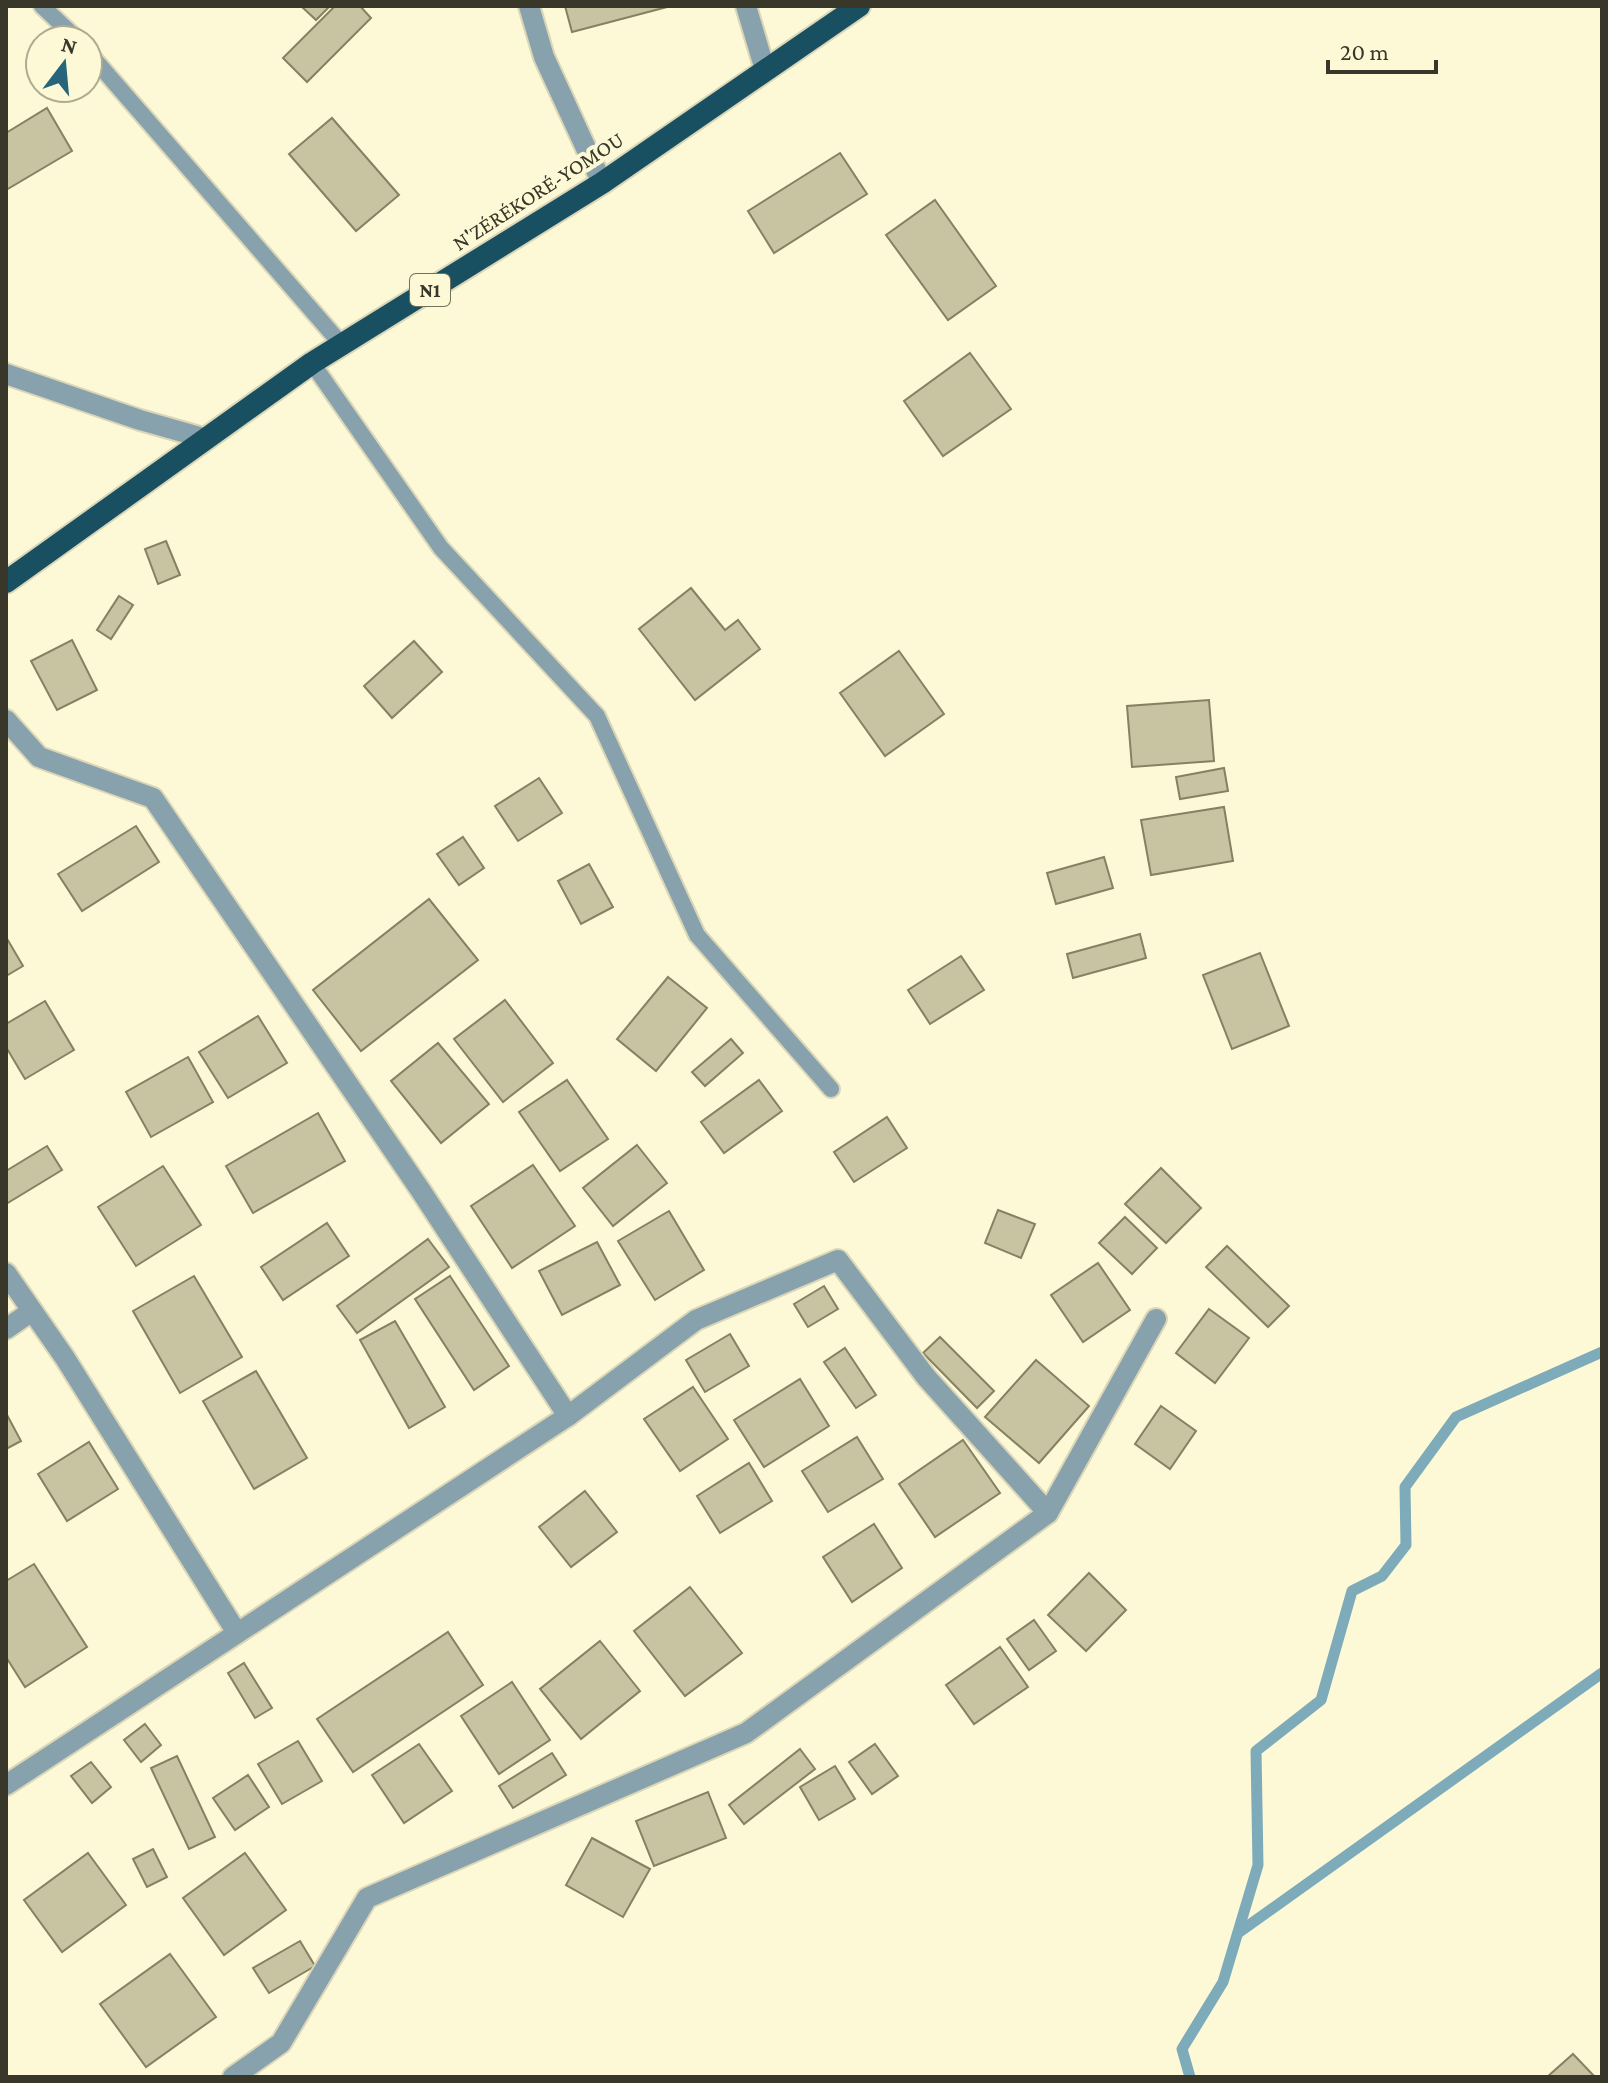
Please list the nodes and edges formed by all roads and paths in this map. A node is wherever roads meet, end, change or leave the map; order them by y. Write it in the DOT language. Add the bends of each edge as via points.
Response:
graph roads {
  1 [pos="42,6"];
  2 [pos="529,6"];
  3 [pos="746,6"];
  4 [pos="859,6"];
  5 [pos="61,24"];
  6 [pos="104,70"];
  7 [pos="765,70"];
  8 [pos="602,183"];
  9 [pos="342,345"];
  10 [pos="312,363"];
  11 [pos="6,374"];
  12 [pos="207,439"];
  13 [pos="6,582"];
  14 [pos="6,720"];
  15 [pos="831,1089"];
  16 [pos="6,1273"];
  17 [pos="32,1311"];
  18 [pos="1156,1319"];
  19 [pos="6,1329"];
  20 [pos="568,1416"];
  21 [pos="1048,1513"];
  22 [pos="237,1633"];
  23 [pos="6,1785"];
  24 [pos="233,2077"];
  1 -- 5 [label="lane"];
  2 -- 8 [label="street" via="544,57"];
  3 -- 7 [label="street"];
  4 -- 7 [label="highway, N'ZÉRÉKORÉ-YOMOU / N1"];
  6 -- 9 [label="lane"];
  7 -- 8 [label="highway, N'ZÉRÉKORÉ-YOMOU / N1"];
  8 -- 9 [label="highway, N'ZÉRÉKORÉ-YOMOU / N1"];
  9 -- 10 [label="highway, N'ZÉRÉKORÉ-YOMOU / N1"];
  10 -- 12 [label="highway, N'ZÉRÉKORÉ-YOMOU / N1"];
  10 -- 15 [label="lane" via="441,548 597,716 697,935"];
  11 -- 12 [label="street"];
  12 -- 13 [label="highway, N'ZÉRÉKORÉ-YOMOU / N1"];
  14 -- 20 [label="street" via="39,757 153,798"];
  16 -- 17 [label="street"];
  17 -- 19 [label="street"];
  17 -- 22 [label="street"];
  18 -- 21 [label="street"];
  20 -- 21 [label="street" via="696,1320 838,1260 926,1377"];
  20 -- 22 [label="street"];
  21 -- 24 [label="street" via="746,1733 367,1898 281,2043"];
  22 -- 23 [label="street"];
}
